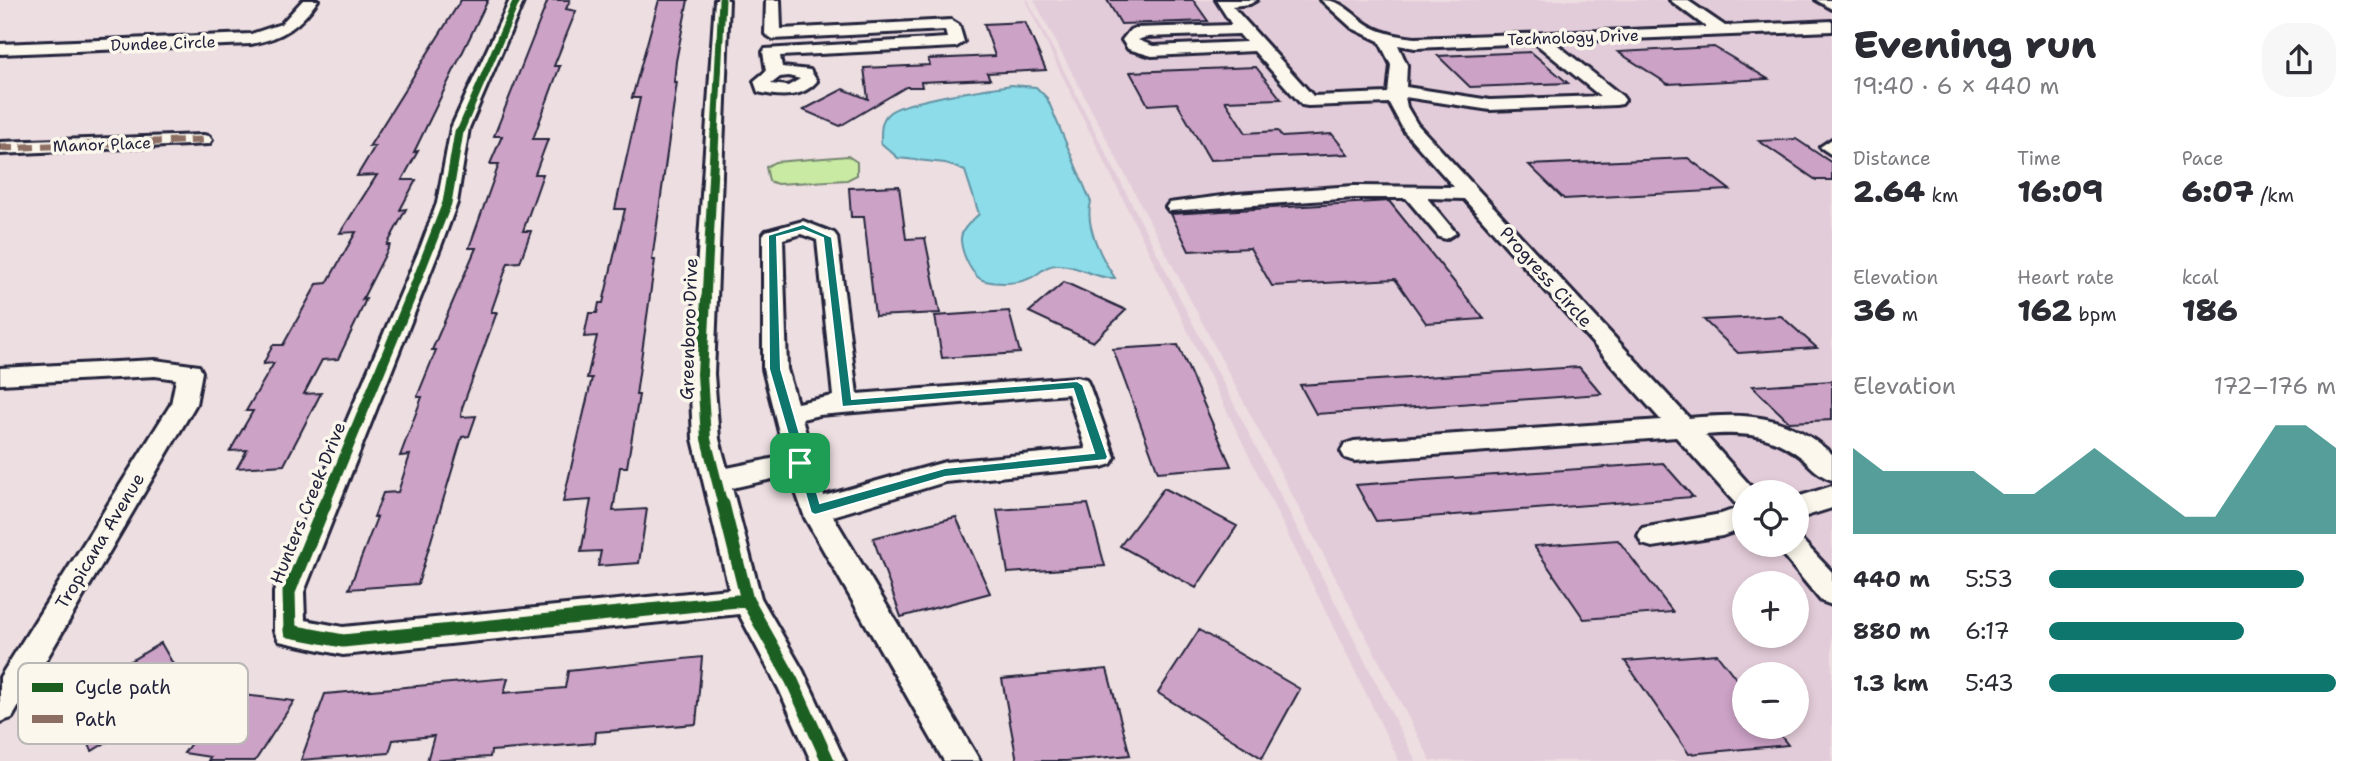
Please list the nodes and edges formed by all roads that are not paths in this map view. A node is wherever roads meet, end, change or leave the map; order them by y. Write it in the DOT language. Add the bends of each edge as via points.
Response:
graph roads {
  1 [pos="311,0"];
  2 [pos="517,0"];
  3 [pos="722,0"];
  4 [pos="773,0"];
  5 [pos="1250,0"];
  6 [pos="1328,0"];
  7 [pos="1677,0"];
  8 [pos="1823,0"];
  9 [pos="1832,5"];
  10 [pos="1832,26"];
  11 [pos="1240,29"];
  12 [pos="1723,31"];
  13 [pos="773,34"];
  14 [pos="1539,38"];
  15 [pos="1387,41"];
  16 [pos="1259,46"];
  17 [pos="0,49"];
  18 [pos="771,52"];
  19 [pos="775,73"];
  20 [pos="1398,94"];
  21 [pos="203,140"];
  22 [pos="0,148"];
  23 [pos="1469,193"];
  24 [pos="1413,194"];
  25 [pos="1176,207"];
  26 [pos="1446,233"];
  27 [pos="0,376"];
  28 [pos="846,404"];
  29 [pos="788,414"];
  30 [pos="1680,425"];
  31 [pos="1354,451"];
  32 [pos="800,463"];
  33 [pos="1832,470"];
  34 [pos="715,481"];
  35 [pos="1732,482"];
  36 [pos="1832,497"];
  37 [pos="1809,504"];
  38 [pos="815,510"];
  39 [pos="1732,522"];
  40 [pos="1652,536"];
  41 [pos="1802,557"];
  42 [pos="1827,580"];
  43 [pos="747,600"];
  44 [pos="27,663"];
  45 [pos="18,677"];
  46 [pos="0,707"];
  47 [pos="828,761"];
  48 [pos="963,761"];
  1 -- 17 [label="street, Dundee Circle" via="292,24 275,36 251,40"];
  2 -- 43 [label="street, Hunters Creek Drive" via="460,128 447,203 432,246 289,592 290,631 343,641"];
  3 -- 34 [label="street, Greenboro Drive" via="702,373 706,439"];
  4 -- 13 [label="street"];
  5 -- 11 [label="street" via="1222,2"];
  6 -- 15 [label="street, Technology Drive" via="1359,29"];
  7 -- 12 [label="street"];
  8 -- 9 [label="street"];
  10 -- 12 [label="street, Technology Drive"];
  11 -- 16 [label="street"];
  11 -- 16 [label="street" via="1135,33 1130,40 1134,46 1152,51"];
  12 -- 14 [label="street, Technology Drive"];
  13 -- 18 [label="street"];
  13 -- 18 [label="street" via="951,25 956,42"];
  14 -- 15 [label="street, Technology Drive"];
  14 -- 20 [label="street" via="1616,100 1490,105"];
  15 -- 20 [label="street, Progress Circle" via="1398,55"];
  16 -- 20 [label="street" via="1308,101"];
  18 -- 19 [label="street"];
  20 -- 23 [label="street, Progress Circle" via="1396,103 1410,127"];
  21 -- 22 [label="street, Manor Place"];
  23 -- 24 [label="street"];
  23 -- 30 [label="street, Progress Circle"];
  24 -- 25 [label="street" via="1354,192"];
  24 -- 26 [label="street"];
  27 -- 44 [label="street, Tropicana Avenue" via="155,368 190,372 183,404"];
  28 -- 29 [label="street"];
  28 -- 29 [label="street" via="827,237 803,227 773,235 775,369"];
  28 -- 38 [label="street" via="1077,385 1101,457 945,472"];
  29 -- 32 [label="street"];
  30 -- 31 [label="street"];
  30 -- 33 [label="street" via="1768,425 1814,452"];
  30 -- 35 [label="street, Progress Circle"];
  32 -- 34 [label="street"];
  32 -- 38 [label="street"];
  34 -- 43 [label="street, Greenboro Drive"];
  36 -- 37 [label="street"];
  38 -- 48 [label="street"];
  39 -- 40 [label="street"];
  41 -- 42 [label="street"];
  43 -- 47 [label="street, Greenboro Drive" via="792,681"];
  45 -- 46 [label="street, Tropicana Avenue"];
}
